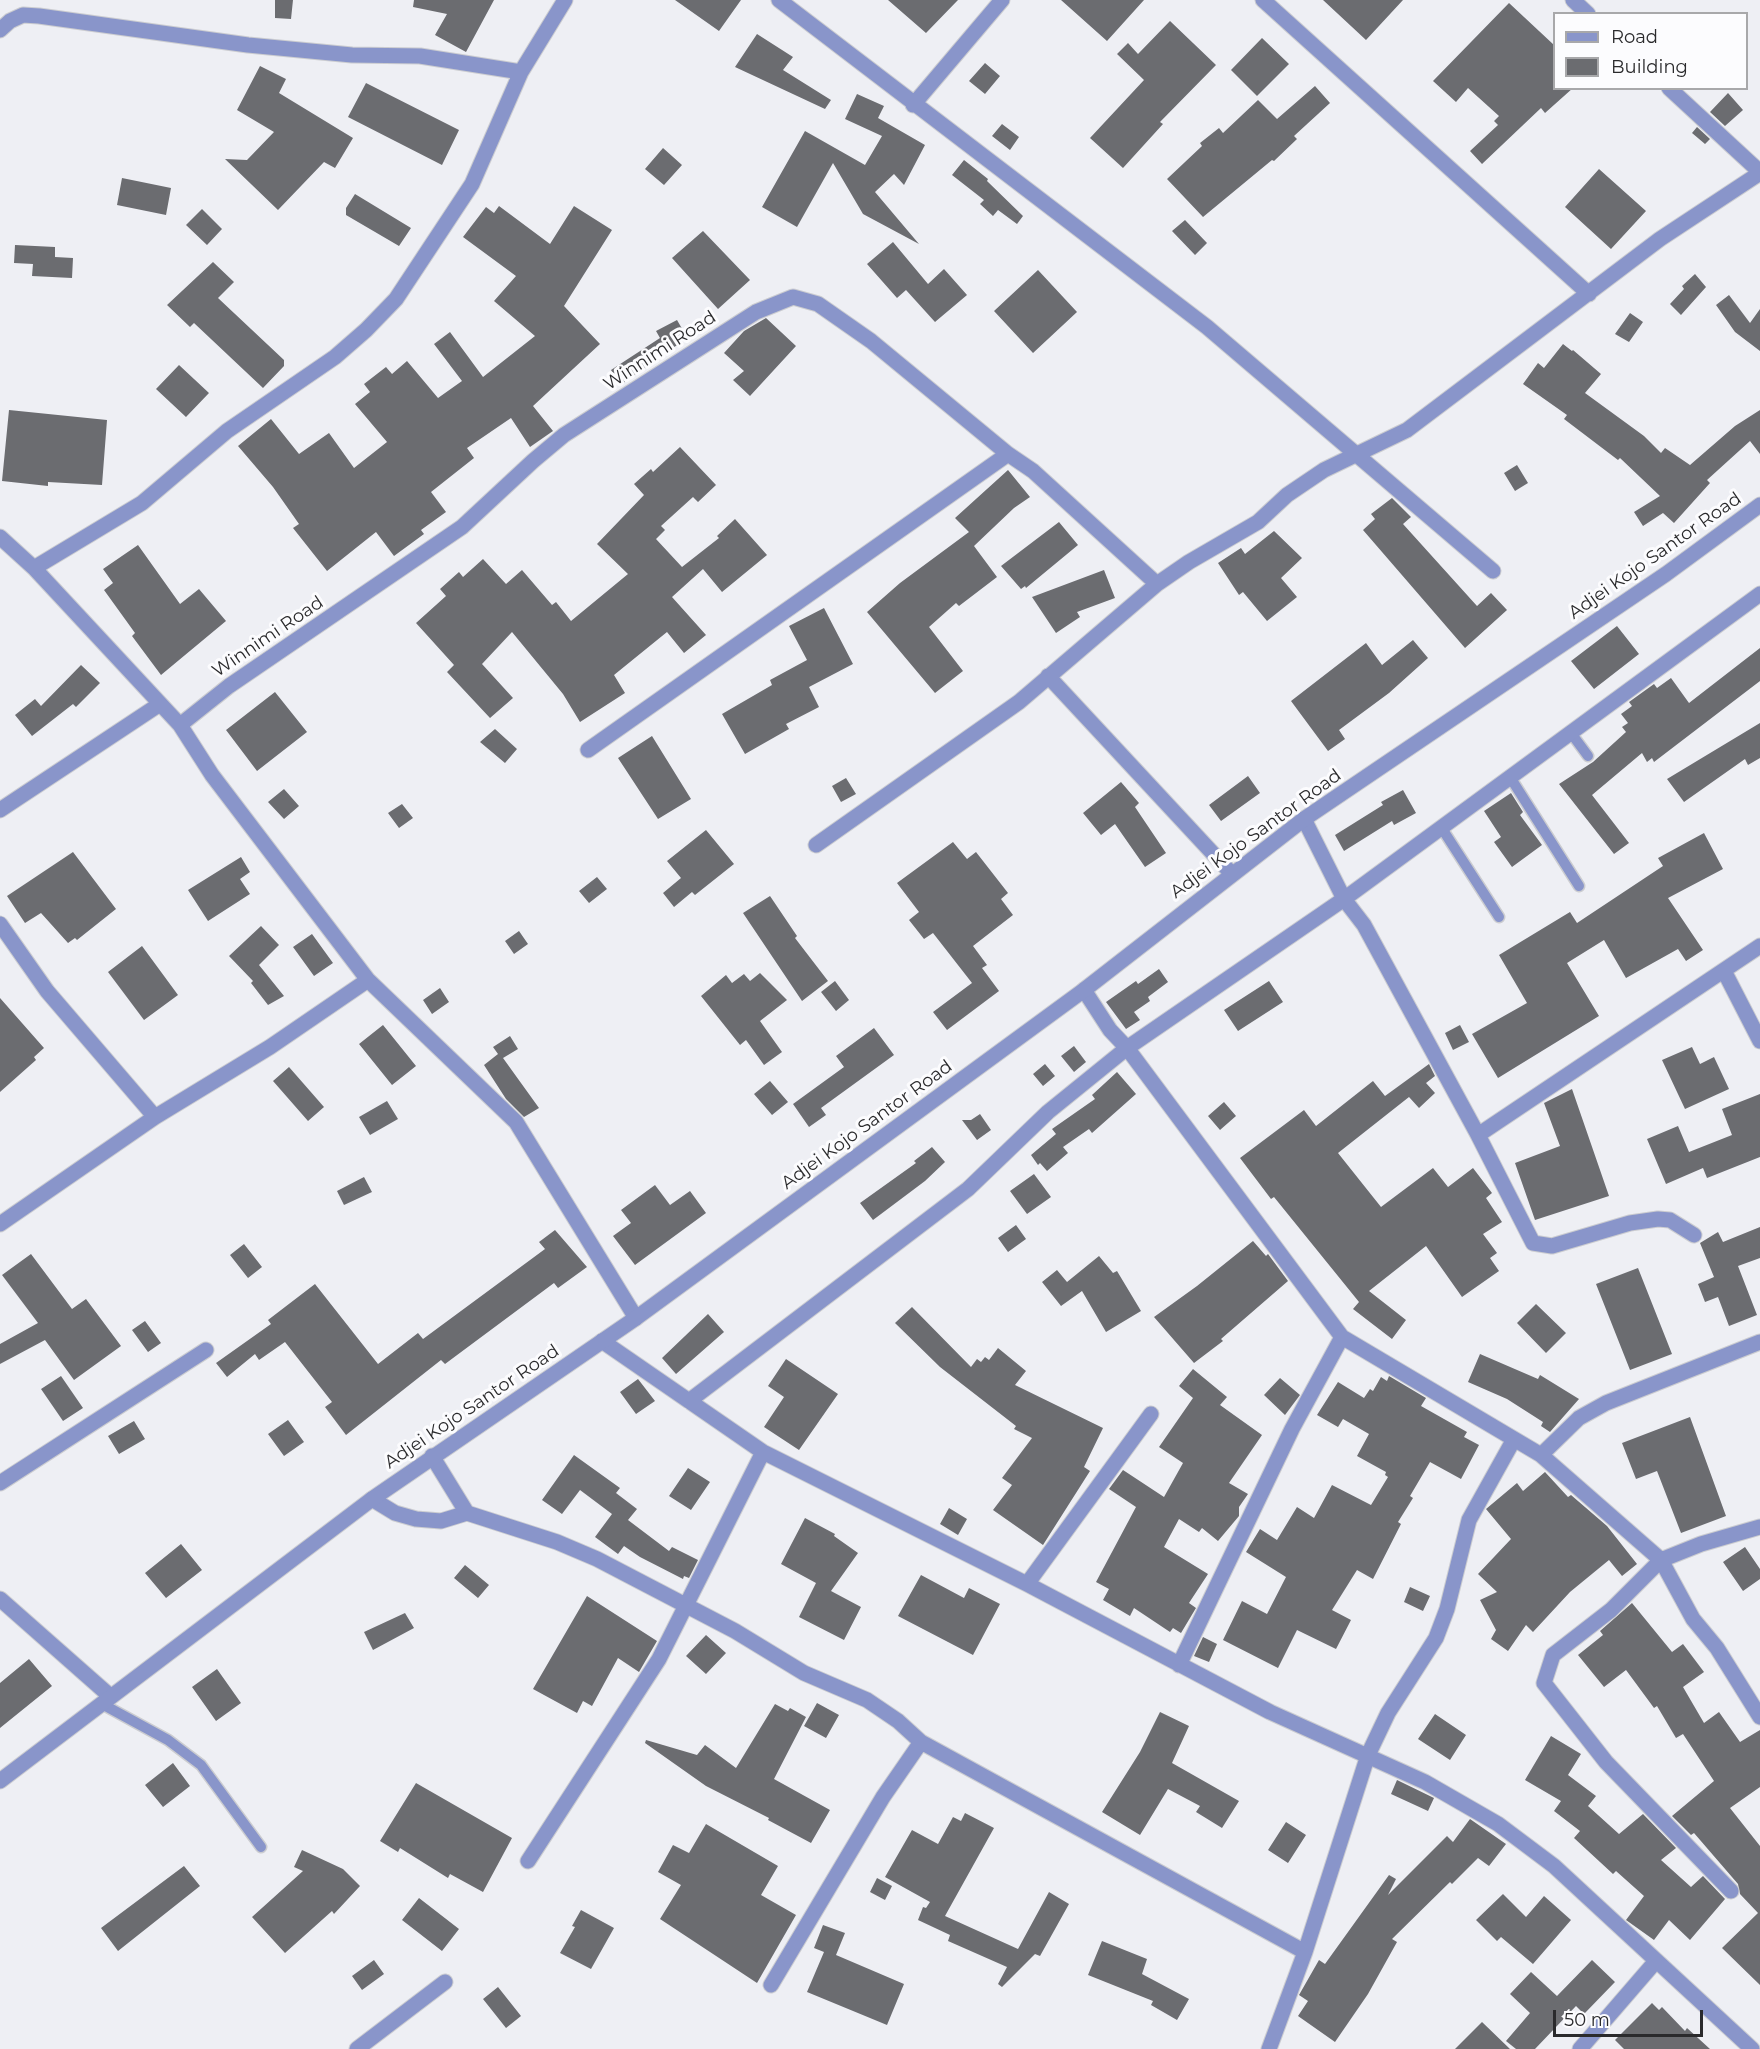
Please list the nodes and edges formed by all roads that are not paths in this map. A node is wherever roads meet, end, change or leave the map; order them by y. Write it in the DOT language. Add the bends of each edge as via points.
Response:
graph roads {
  1 [pos="565,0"];
  2 [pos="779,0"];
  3 [pos="1002,0"];
  4 [pos="1263,0"];
  5 [pos="1573,0"];
  6 [pos="1586,12"];
  7 [pos="0,30"];
  8 [pos="521,72"];
  9 [pos="1671,90"];
  10 [pos="913,105"];
  11 [pos="1760,172"];
  12 [pos="1589,294"];
  13 [pos="1357,453"];
  14 [pos="1008,454"];
  15 [pos="1760,505"];
  16 [pos="0,537"];
  17 [pos="34,568"];
  18 [pos="1492,571"];
  19 [pos="1157,584"];
  20 [pos="1760,594"];
  21 [pos="1048,676"];
  22 [pos="160,704"];
  23 [pos="180,724"];
  24 [pos="1571,733"];
  25 [pos="588,750"];
  26 [pos="1588,756"];
  27 [pos="1510,777"];
  28 [pos="0,810"];
  29 [pos="1304,819"];
  30 [pos="1442,828"];
  31 [pos="816,846"];
  32 [pos="1232,874"];
  33 [pos="1579,886"];
  34 [pos="1344,899"];
  35 [pos="1499,917"];
  36 [pos="0,924"];
  37 [pos="1760,946"];
  38 [pos="1724,971"];
  39 [pos="368,980"];
  40 [pos="1084,990"];
  41 [pos="1760,1041"];
  42 [pos="1127,1048"];
  43 [pos="155,1117"];
  44 [pos="1478,1135"];
  45 [pos="0,1224"];
  46 [pos="1694,1235"];
  47 [pos="636,1318"];
  48 [pos="1342,1337"];
  49 [pos="602,1341"];
  50 [pos="1760,1342"];
  51 [pos="206,1350"];
  52 [pos="689,1401"];
  53 [pos="1151,1414"];
  54 [pos="1513,1440"];
  55 [pos="763,1452"];
  56 [pos="1541,1455"];
  57 [pos="432,1456"];
  58 [pos="0,1483"];
  59 [pos="372,1499"];
  60 [pos="467,1513"];
  61 [pos="1760,1527"];
  62 [pos="1661,1560"];
  63 [pos="1027,1584"];
  64 [pos="0,1599"];
  65 [pos="686,1605"];
  66 [pos="1179,1665"];
  67 [pos="106,1700"];
  68 [pos="1760,1717"];
  69 [pos="921,1742"];
  70 [pos="1368,1755"];
  71 [pos="0,1781"];
  72 [pos="261,1847"];
  73 [pos="528,1861"];
  74 [pos="1731,1891"];
  75 [pos="1305,1952"];
  76 [pos="1656,1961"];
  77 [pos="445,1982"];
  78 [pos="771,1985"];
  79 [pos="357,2049"];
  80 [pos="1269,2049"];
  81 [pos="1580,2049"];
  82 [pos="1752,2049"];
  1 -- 8 [label="street"];
  2 -- 10 [label="street"];
  3 -- 10 [label="street"];
  4 -- 12 [label="street"];
  5 -- 6 [label="street"];
  7 -- 8 [label="street" via="23,15 39,16 248,45 352,55 420,56"];
  8 -- 17 [label="street" via="472,184 396,299 366,330 335,357 227,431 142,503"];
  9 -- 11 [label="street"];
  10 -- 13 [label="street" via="1207,327"];
  11 -- 12 [label="street" via="1660,239"];
  12 -- 13 [label="street" via="1407,430"];
  13 -- 18 [label="street"];
  13 -- 19 [label="street" via="1324,470 1287,495 1258,522"];
  14 -- 19 [label="street, Winnimi Road" via="1033,471"];
  14 -- 23 [label="street, Winnimi Road" via="872,341 818,304 793,297 776,302 564,435 462,527 229,686"];
  14 -- 25 [label="street"];
  15 -- 29 [label="street, Adjei Kojo Santor Road" via="1666,574"];
  16 -- 17 [label="street"];
  17 -- 22 [label="street"];
  19 -- 21 [label="street"];
  20 -- 24 [label="street"];
  21 -- 31 [label="street" via="1019,702"];
  21 -- 32 [label="street"];
  22 -- 23 [label="street"];
  22 -- 28 [label="street"];
  23 -- 39 [label="street" via="212,775"];
  24 -- 26 [label="lane"];
  24 -- 27 [label="street"];
  27 -- 30 [label="street"];
  27 -- 33 [label="lane"];
  29 -- 32 [label="street, Adjei Kojo Santor Road"];
  29 -- 34 [label="street"];
  30 -- 34 [label="street"];
  30 -- 35 [label="lane"];
  32 -- 40 [label="street, Adjei Kojo Santor Road"];
  34 -- 42 [label="street"];
  34 -- 44 [label="street" via="1364,926"];
  36 -- 43 [label="street" via="47,991"];
  37 -- 38 [label="street"];
  38 -- 41 [label="street"];
  38 -- 44 [label="street"];
  39 -- 43 [label="street" via="270,1047"];
  39 -- 47 [label="street" via="516,1122"];
  40 -- 42 [label="street"];
  40 -- 47 [label="street, Adjei Kojo Santor Road"];
  42 -- 48 [label="street"];
  42 -- 52 [label="street" via="1048,1112 968,1189"];
  43 -- 45 [label="street"];
  44 -- 46 [label="street" via="1533,1243 1552,1246 1630,1223 1658,1219 1670,1220"];
  47 -- 49 [label="street, Adjei Kojo Santor Road"];
  48 -- 54 [label="street"];
  48 -- 66 [label="street" via="1292,1429"];
  49 -- 52 [label="street"];
  49 -- 57 [label="street, Adjei Kojo Santor Road"];
  50 -- 56 [label="street" via="1606,1403 1579,1418"];
  51 -- 58 [label="street"];
  52 -- 55 [label="street"];
  53 -- 63 [label="street"];
  54 -- 56 [label="street"];
  54 -- 70 [label="street" via="1469,1521 1448,1609 1436,1638 1388,1713"];
  55 -- 63 [label="street"];
  55 -- 65 [label="street"];
  56 -- 62 [label="street"];
  57 -- 59 [label="street, Adjei Kojo Santor Road"];
  57 -- 60 [label="street"];
  59 -- 60 [label="street" via="395,1513 416,1519 441,1521"];
  59 -- 67 [label="street, Adjei Kojo Santor Road"];
  60 -- 65 [label="street" via="557,1542"];
  61 -- 62 [label="street"];
  62 -- 68 [label="street" via="1693,1619 1717,1648"];
  62 -- 74 [label="street" via="1611,1610 1553,1655 1544,1683 1606,1762"];
  63 -- 66 [label="street"];
  64 -- 67 [label="street"];
  65 -- 69 [label="street" via="804,1673 867,1700"];
  65 -- 73 [label="street" via="640,1691"];
  66 -- 70 [label="street" via="1270,1712"];
  67 -- 71 [label="street, Adjei Kojo Santor Road"];
  67 -- 72 [label="lane" via="201,1765"];
  69 -- 75 [label="street"];
  69 -- 78 [label="street"];
  70 -- 75 [label="street"];
  70 -- 76 [label="street" via="1498,1824 1554,1866"];
  75 -- 80 [label="street"];
  76 -- 81 [label="street"];
  76 -- 82 [label="street"];
  77 -- 79 [label="street"];
}
